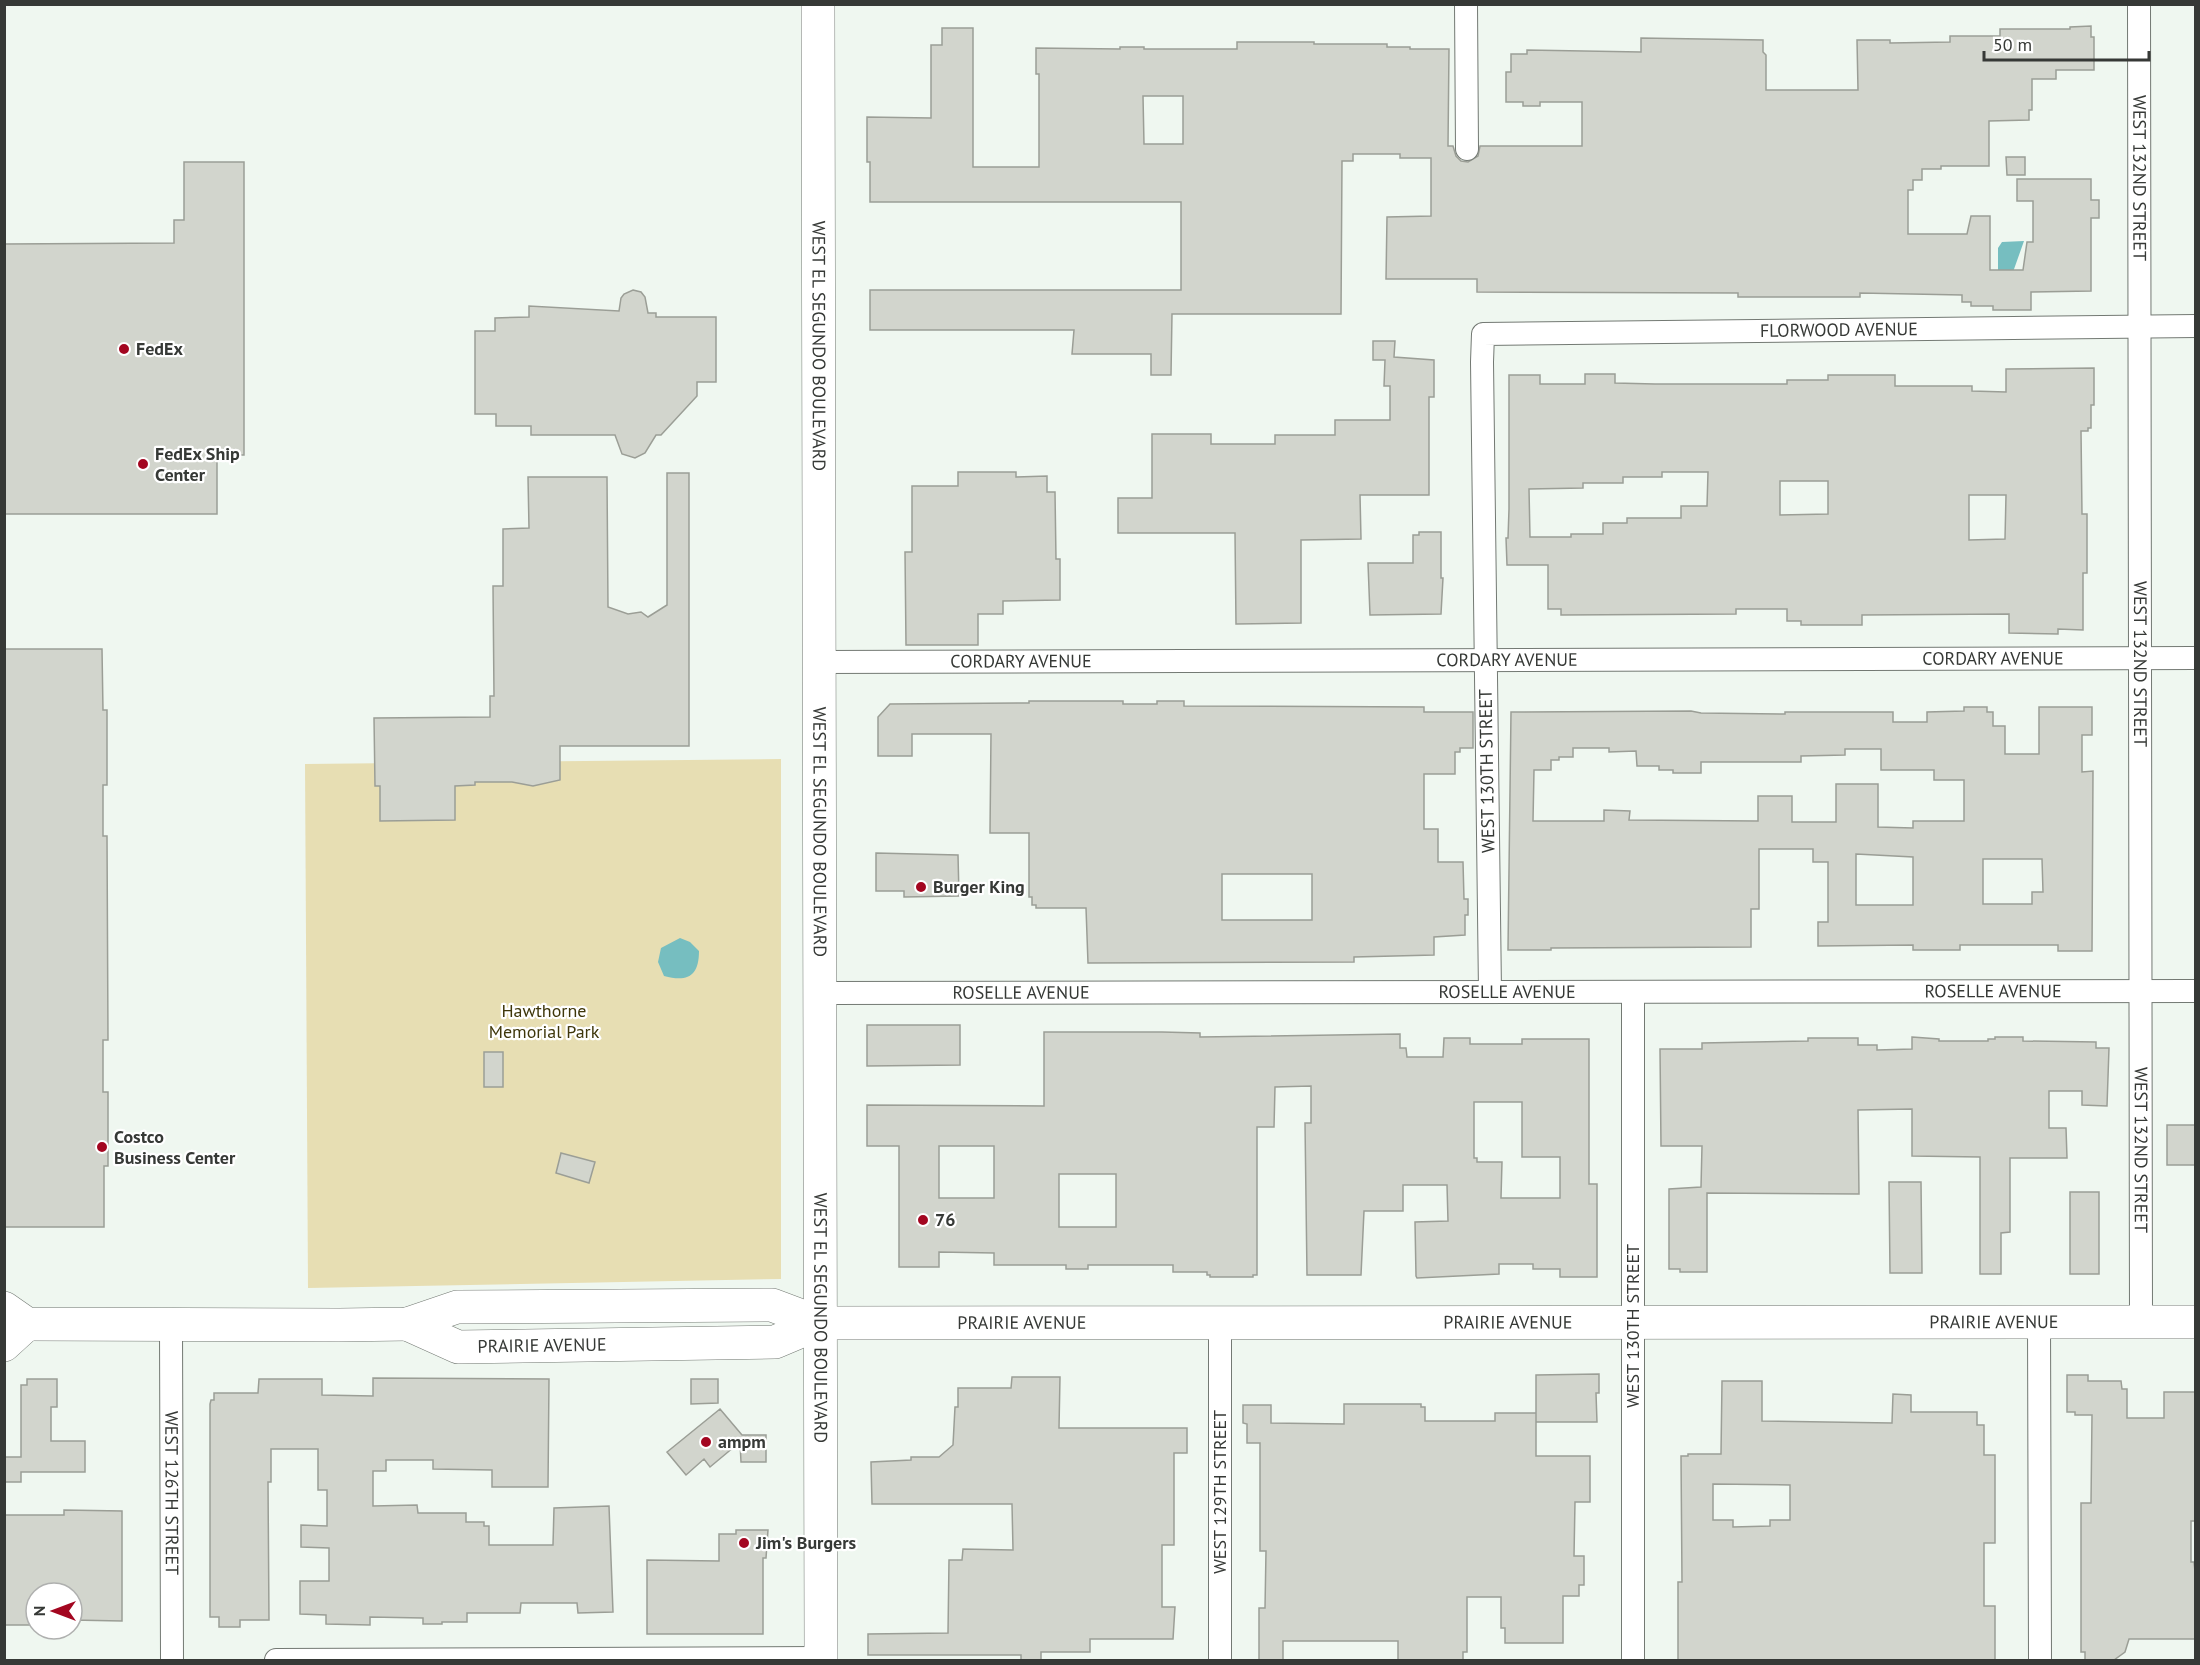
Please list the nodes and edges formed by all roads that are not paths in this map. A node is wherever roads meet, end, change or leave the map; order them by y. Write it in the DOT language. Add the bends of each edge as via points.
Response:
graph roads {
  1 [pos="818,4"];
  2 [pos="1466,4"];
  3 [pos="2139,4"];
  4 [pos="1467,149"];
  5 [pos="2139,326"];
  6 [pos="2196,326"];
  7 [pos="1483,334"];
  8 [pos="2140,658"];
  9 [pos="2196,658"];
  10 [pos="1486,660"];
  11 [pos="819,662"];
  12 [pos="2140,991"];
  13 [pos="2196,991"];
  14 [pos="1490,992"];
  15 [pos="1633,992"];
  16 [pos="819,993"];
  17 [pos="2039,1322"];
  18 [pos="2141,1322"];
  19 [pos="2196,1322"];
  20 [pos="820,1323"];
  21 [pos="1633,1323"];
  22 [pos="1220,1324"];
  23 [pos="171,1325"];
  24 [pos="12,1326"];
  25 [pos="821,1659"];
  26 [pos="172,1660"];
  27 [pos="276,1660"];
  28 [pos="1220,1660"];
  29 [pos="1633,1660"];
  30 [pos="2040,1660"];
  1 -- 11 [label="main road, WEST EL SEGUNDO BOULEVARD"];
  2 -- 4 [label="street"];
  3 -- 5 [label="street, WEST 132ND STREET"];
  5 -- 6 [label="street, FLORWOOD AVENUE"];
  5 -- 7 [label="street, FLORWOOD AVENUE"];
  5 -- 8 [label="street, WEST 132ND STREET"];
  7 -- 10 [label="street, WEST 130TH STREET"];
  8 -- 9 [label="street, CORDARY AVENUE"];
  8 -- 10 [label="street, CORDARY AVENUE"];
  8 -- 12 [label="street, WEST 132ND STREET"];
  10 -- 11 [label="street, CORDARY AVENUE"];
  10 -- 14 [label="street, WEST 130TH STREET"];
  11 -- 16 [label="main road, WEST EL SEGUNDO BOULEVARD"];
  12 -- 13 [label="street, ROSELLE AVENUE"];
  12 -- 15 [label="street, ROSELLE AVENUE"];
  12 -- 18 [label="street, WEST 132ND STREET"];
  14 -- 15 [label="street, ROSELLE AVENUE"];
  14 -- 16 [label="street, ROSELLE AVENUE"];
  15 -- 21 [label="street, WEST 130TH STREET"];
  16 -- 20 [label="main road, WEST EL SEGUNDO BOULEVARD"];
  17 -- 18 [label="main road, PRAIRIE AVENUE"];
  17 -- 21 [label="main road, PRAIRIE AVENUE"];
  17 -- 30 [label="street"];
  18 -- 19 [label="main road, PRAIRIE AVENUE"];
  20 -- 22 [label="main road, PRAIRIE AVENUE"];
  20 -- 23 [label="main road, PRAIRIE AVENUE" via="776,1342 458,1347 407,1324"];
  20 -- 25 [label="main road, WEST EL SEGUNDO BOULEVARD"];
  21 -- 22 [label="main road, PRAIRIE AVENUE"];
  21 -- 29 [label="street, WEST 130TH STREET"];
  22 -- 28 [label="street, WEST 129TH STREET"];
  23 -- 24 [label="main road, PRAIRIE AVENUE"];
  23 -- 26 [label="street, WEST 126TH STREET"];
  25 -- 27 [label="street"];
}
